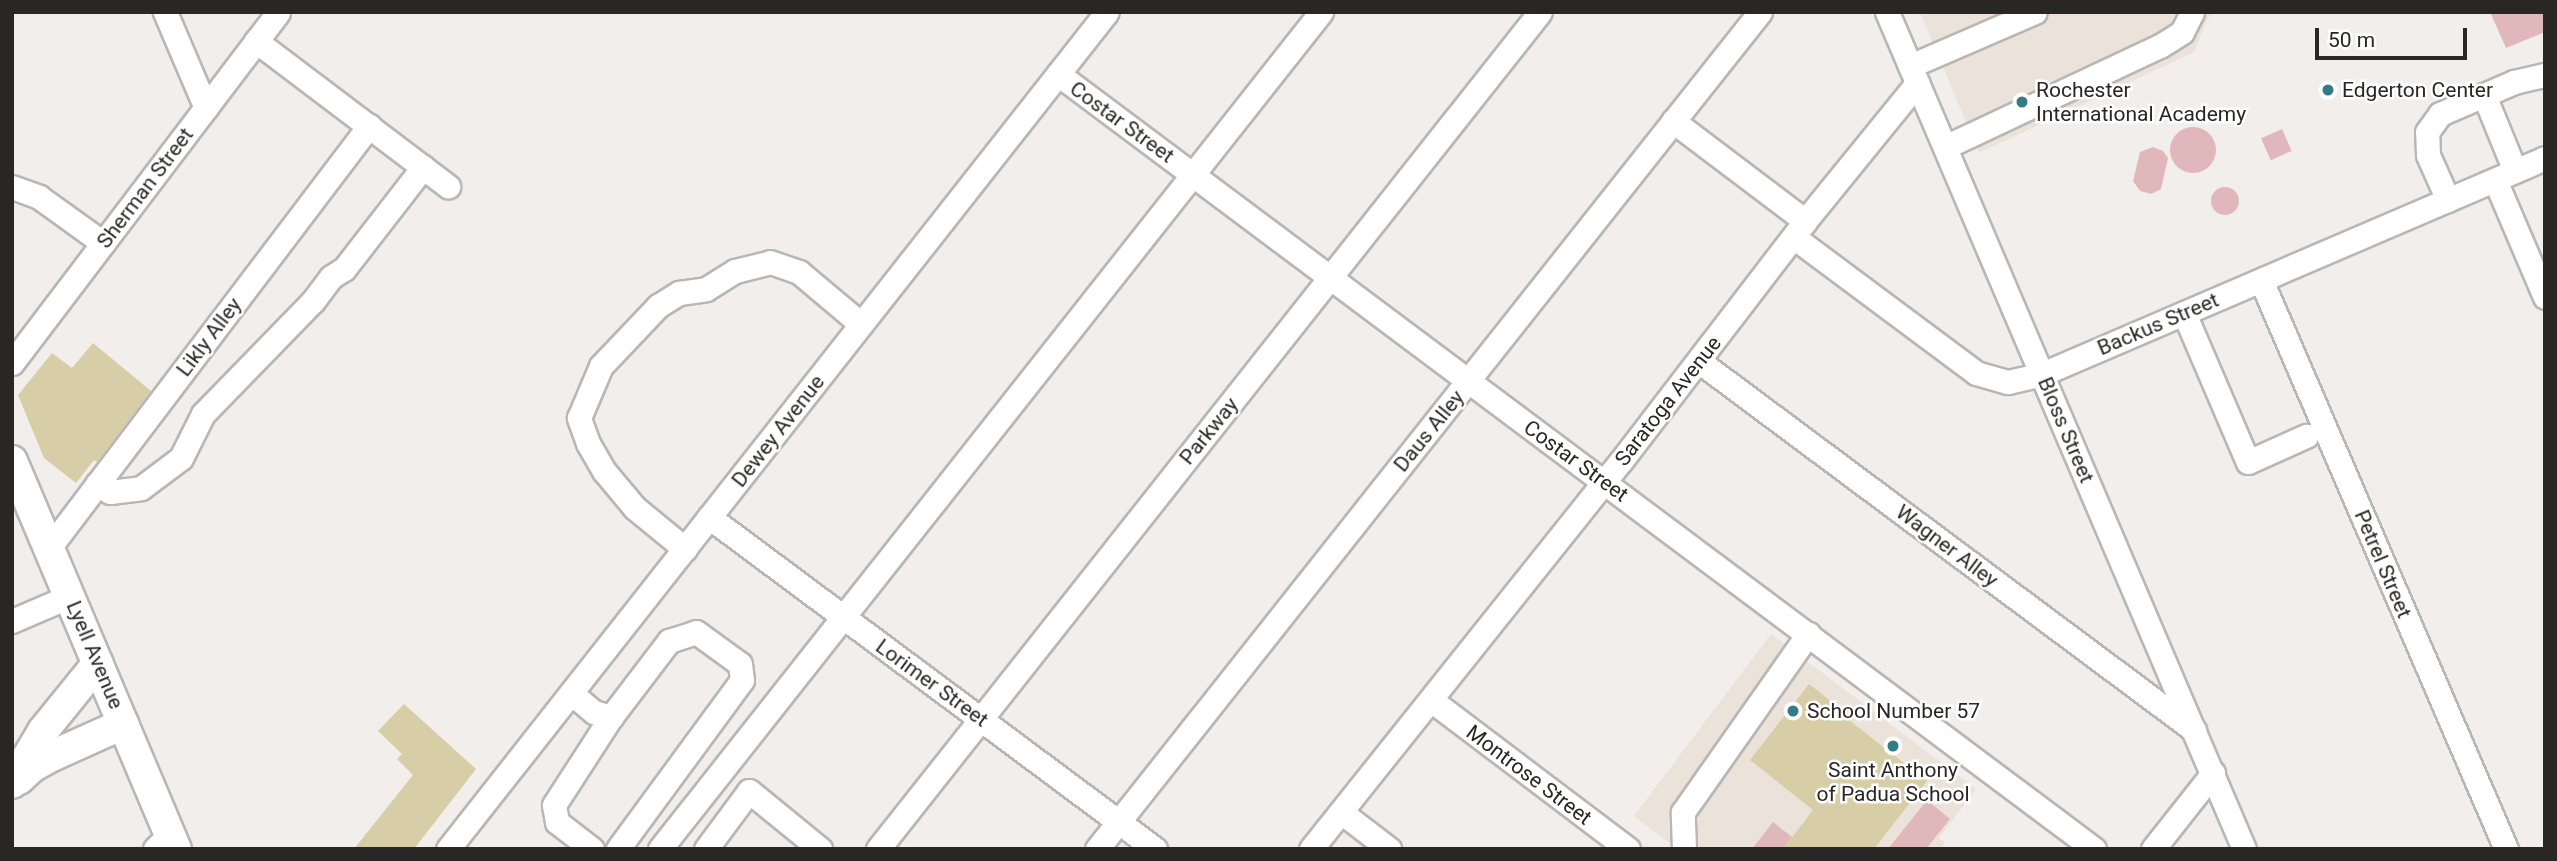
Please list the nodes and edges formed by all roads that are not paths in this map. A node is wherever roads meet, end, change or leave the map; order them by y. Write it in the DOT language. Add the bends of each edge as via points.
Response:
graph roads {
  1 [pos="165,12"];
  2 [pos="278,12"];
  3 [pos="1107,12"];
  4 [pos="1321,12"];
  5 [pos="1540,12"];
  6 [pos="1760,12"];
  7 [pos="1887,12"];
  8 [pos="2035,12"];
  9 [pos="2192,12"];
  10 [pos="256,41"];
  11 [pos="1058,74"];
  12 [pos="1914,74"];
  13 [pos="2545,75"];
  14 [pos="2484,95"];
  15 [pos="206,108"];
  16 [pos="1673,121"];
  17 [pos="369,127"];
  18 [pos="1945,147"];
  19 [pos="2545,158"];
  20 [pos="423,167"];
  21 [pos="1194,174"];
  22 [pos="2505,175"];
  23 [pos="448,186"];
  24 [pos="12,187"];
  25 [pos="2448,200"];
  26 [pos="1800,229"];
  27 [pos="103,243"];
  28 [pos="1331,278"];
  29 [pos="2261,280"];
  30 [pos="2545,297"];
  31 [pos="2184,313"];
  32 [pos="861,324"];
  33 [pos="1700,362"];
  34 [pos="12,363"];
  35 [pos="2042,374"];
  36 [pos="1468,382"];
  37 [pos="2306,436"];
  38 [pos="12,461"];
  39 [pos="1605,482"];
  40 [pos="97,484"];
  41 [pos="709,517"];
  42 [pos="49,548"];
  43 [pos="685,549"];
  44 [pos="70,596"];
  45 [pos="842,617"];
  46 [pos="12,621"];
  47 [pos="1808,634"];
  48 [pos="98,663"];
  49 [pos="571,693"];
  50 [pos="1431,700"];
  51 [pos="611,717"];
  52 [pos="980,719"];
  53 [pos="124,724"];
  54 [pos="2194,730"];
  55 [pos="2213,773"];
  56 [pos="12,784"];
  57 [pos="1341,812"];
  58 [pos="1119,821"];
  59 [pos="167,844"];
  60 [pos="717,845"];
  61 [pos="809,845"];
  62 [pos="448,849"];
  63 [pos="592,849"];
  64 [pos="618,849"];
  65 [pos="660,849"];
  66 [pos="878,849"];
  67 [pos="1097,849"];
  68 [pos="1155,849"];
  69 [pos="1311,849"];
  70 [pos="1389,849"];
  71 [pos="1628,849"];
  72 [pos="1684,849"];
  73 [pos="2094,849"];
  74 [pos="2152,849"];
  75 [pos="2244,849"];
  76 [pos="2506,849"];
  1 -- 15 [label="street"];
  2 -- 10 [label="street, Sherman Street"];
  3 -- 11 [label="street, Dewey Avenue"];
  4 -- 21 [label="street"];
  5 -- 28 [label="street, Parkway"];
  6 -- 16 [label="street, Daus Alley"];
  7 -- 12 [label="street, Bloss Street"];
  8 -- 12 [label="street"];
  9 -- 18 [label="street" via="2182,32 2160,46"];
  10 -- 15 [label="street, Sherman Street"];
  10 -- 17 [label="street"];
  11 -- 21 [label="street, Costar Street"];
  11 -- 32 [label="street, Dewey Avenue"];
  12 -- 18 [label="street, Bloss Street"];
  12 -- 26 [label="street, Saratoga Avenue"];
  13 -- 14 [label="street"];
  14 -- 22 [label="street"];
  14 -- 25 [label="street" via="2440,114 2427,132 2428,155"];
  15 -- 27 [label="street, Sherman Street"];
  16 -- 26 [label="street, Backus Street"];
  16 -- 36 [label="street, Daus Alley"];
  17 -- 20 [label="street"];
  17 -- 40 [label="street, Likly Alley"];
  18 -- 35 [label="street, Bloss Street"];
  19 -- 22 [label="street, Backus Street"];
  20 -- 23 [label="street"];
  20 -- 40 [label="street" via="344,269 331,277 203,414 181,458 141,488 110,492"];
  21 -- 28 [label="street, Costar Street"];
  21 -- 45 [label="street"];
  22 -- 25 [label="street, Backus Street"];
  22 -- 30 [label="street"];
  24 -- 27 [label="street" via="38,197"];
  25 -- 29 [label="street, Backus Street"];
  26 -- 33 [label="street, Saratoga Avenue"];
  26 -- 35 [label="street, Backus Street" via="1976,373 2008,382"];
  27 -- 34 [label="street, Sherman Street"];
  28 -- 36 [label="street, Costar Street"];
  28 -- 52 [label="street, Parkway"];
  29 -- 31 [label="street, Backus Street"];
  29 -- 76 [label="street, Petrel Street"];
  31 -- 35 [label="street, Backus Street"];
  31 -- 37 [label="street" via="2248,461"];
  32 -- 41 [label="street, Dewey Avenue"];
  32 -- 43 [label="street" via="799,272 771,262 735,271 706,289 679,293 658,306 601,366 579,418 588,443 635,508"];
  33 -- 39 [label="street, Saratoga Avenue"];
  33 -- 54 [label="street, Wagner Alley"];
  35 -- 54 [label="street, Bloss Street"];
  36 -- 39 [label="street, Costar Street"];
  36 -- 58 [label="street, Daus Alley"];
  38 -- 42 [label="main road, Lyell Avenue"];
  39 -- 47 [label="street, Costar Street"];
  39 -- 50 [label="street, Saratoga Avenue"];
  40 -- 42 [label="street, Likly Alley"];
  41 -- 43 [label="street, Dewey Avenue"];
  41 -- 45 [label="street, Lorimer Street"];
  42 -- 44 [label="main road, Lyell Avenue"];
  43 -- 49 [label="street, Dewey Avenue"];
  44 -- 46 [label="street"];
  44 -- 48 [label="main road, Lyell Avenue"];
  45 -- 52 [label="street, Lorimer Street"];
  45 -- 65 [label="street"];
  47 -- 72 [label="street" via="1683,812"];
  47 -- 73 [label="street, Costar Street"];
  48 -- 53 [label="main road, Lyell Avenue"];
  48 -- 56 [label="main road" via="43,731"];
  49 -- 51 [label="street" via="594,712"];
  49 -- 62 [label="street, Dewey Avenue"];
  50 -- 57 [label="street, Saratoga Avenue"];
  50 -- 71 [label="street, Montrose Street"];
  51 -- 63 [label="street" via="554,804 557,822"];
  51 -- 64 [label="street" via="669,641 696,632 740,664 742,680"];
  52 -- 58 [label="street, Lorimer Street"];
  52 -- 66 [label="street, Parkway"];
  53 -- 56 [label="main road" via="54,755"];
  53 -- 59 [label="main road, Lyell Avenue"];
  54 -- 55 [label="street, Bloss Street"];
  55 -- 74 [label="street"];
  55 -- 75 [label="street, Bloss Street"];
  57 -- 69 [label="street, Saratoga Avenue"];
  57 -- 70 [label="street"];
  58 -- 67 [label="street, Daus Alley"];
  58 -- 68 [label="street, Lorimer Street"];
  60 -- 61 [label="street" via="749,791"];
}
